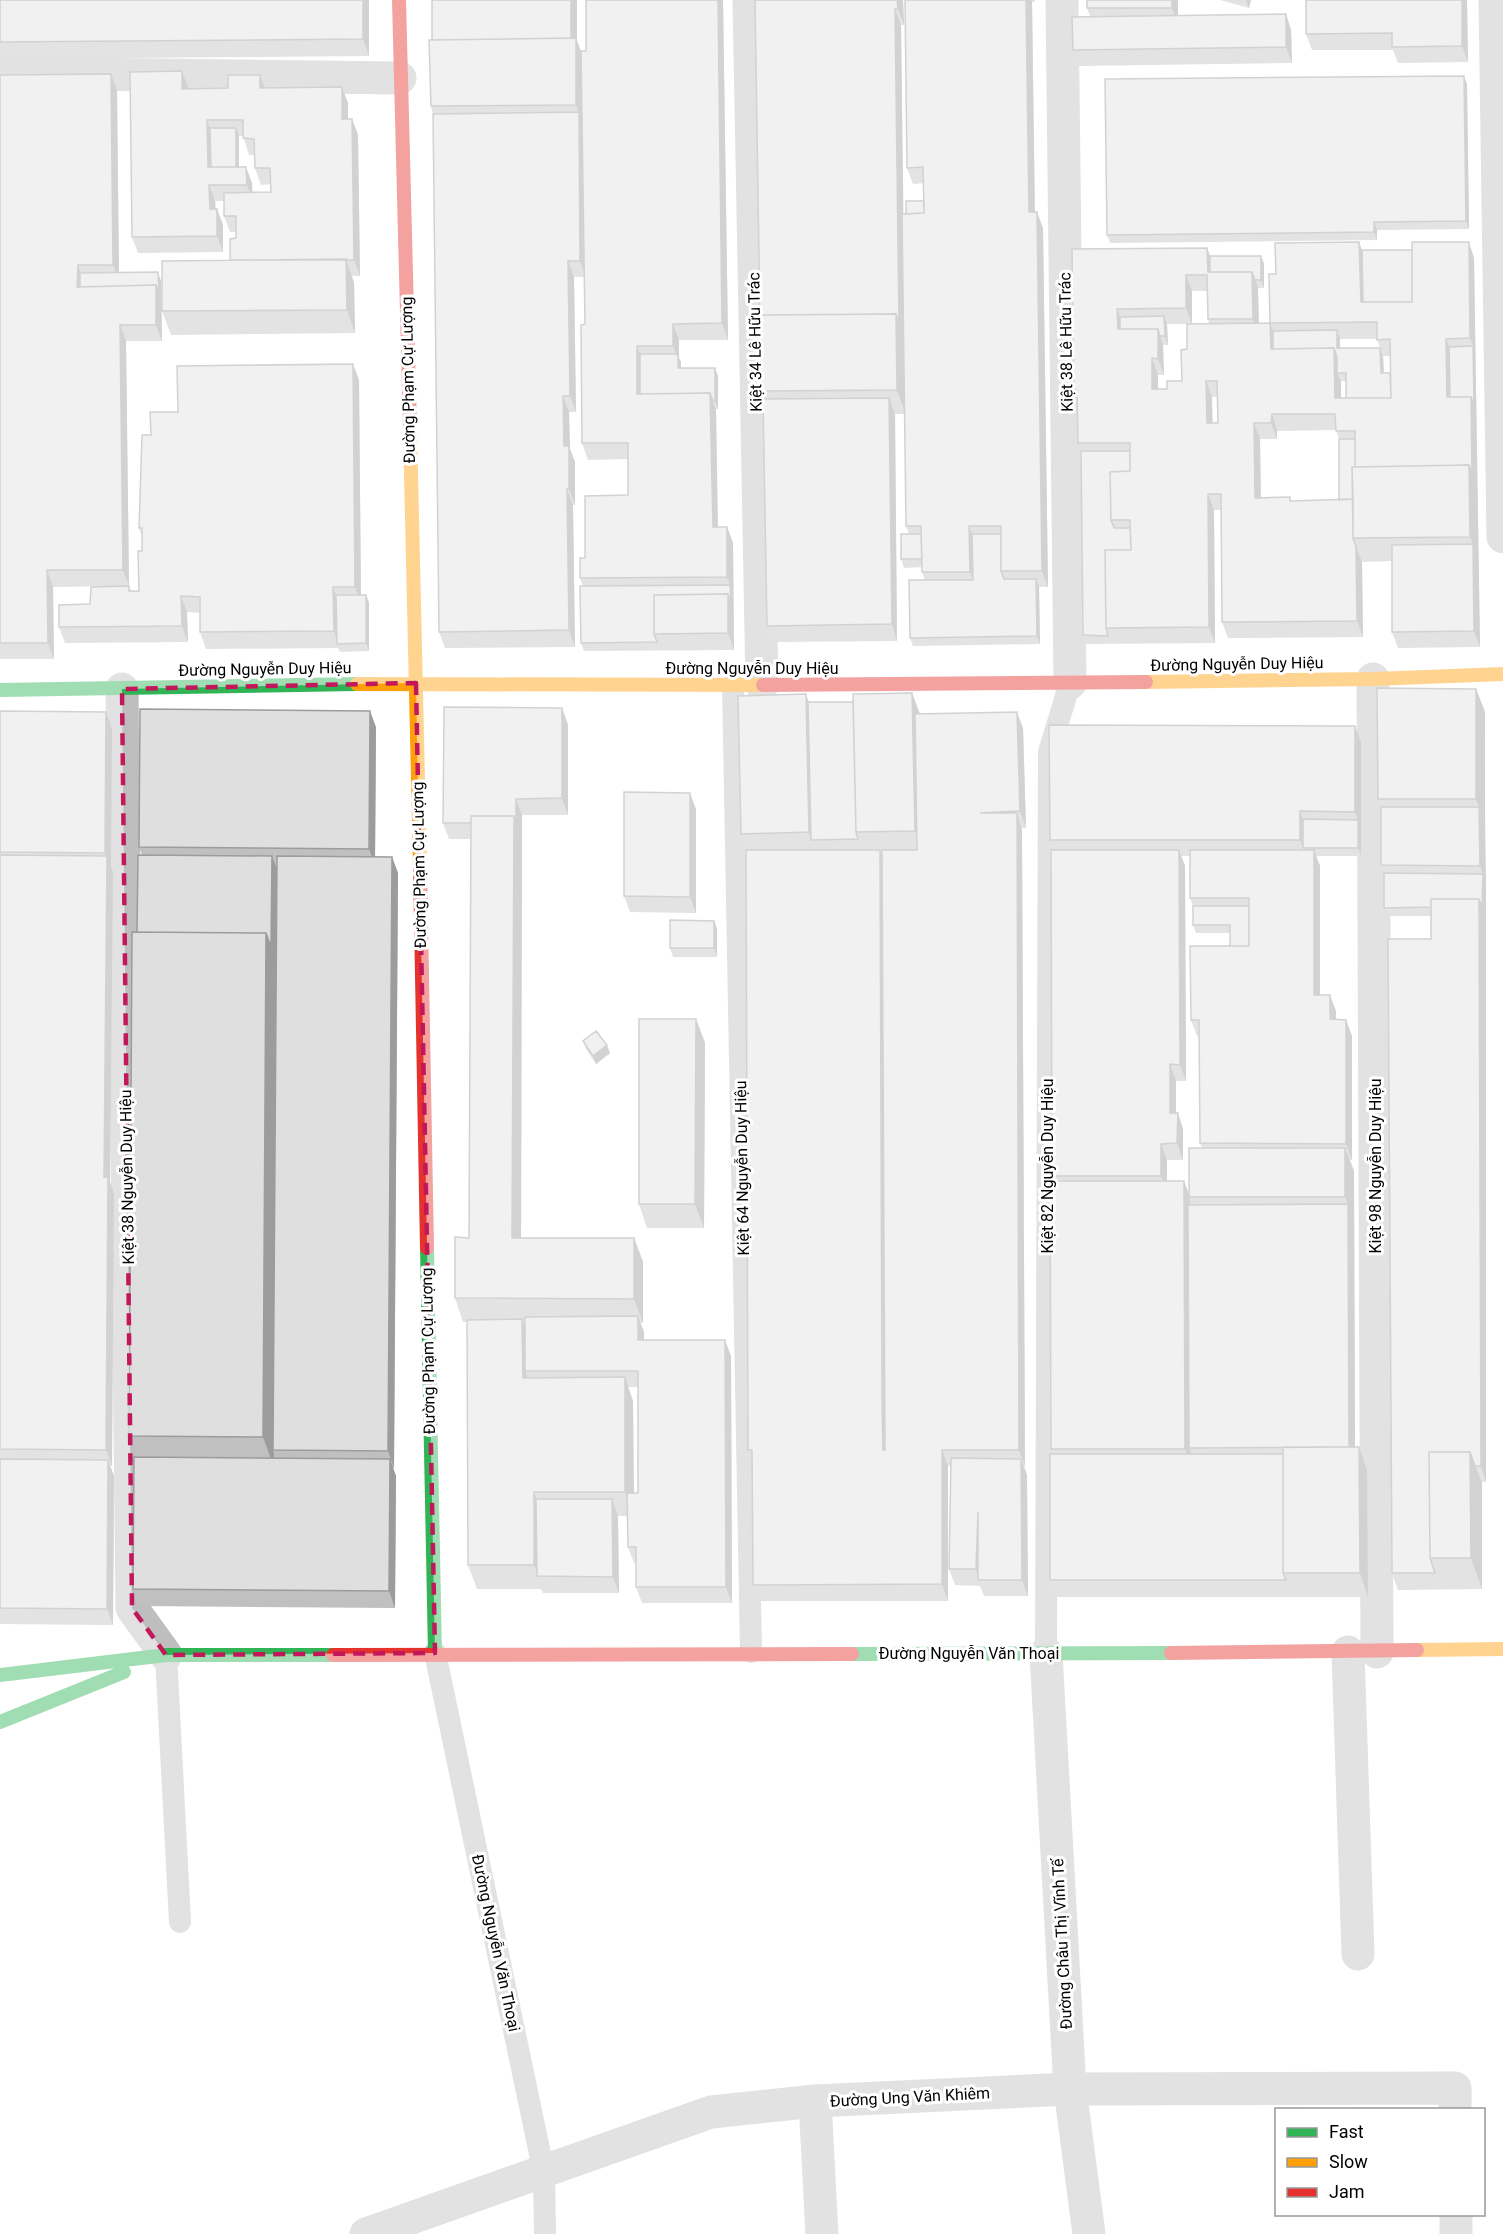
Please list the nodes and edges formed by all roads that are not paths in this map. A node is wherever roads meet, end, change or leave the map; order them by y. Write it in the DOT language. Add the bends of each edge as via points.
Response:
graph roads {
  1 [pos="399,0"];
  2 [pos="748,0"];
  3 [pos="1062,0"];
  4 [pos="1495,0"];
  5 [pos="0,73"];
  6 [pos="400,78"];
  7 [pos="1503,537"];
  8 [pos="1503,674"];
  9 [pos="1373,679"];
  10 [pos="416,683"];
  11 [pos="1071,683"];
  12 [pos="747,685"];
  13 [pos="122,689"];
  14 [pos="0,690"];
  15 [pos="1503,1649"];
  16 [pos="751,1652"];
  17 [pos="1363,1652"];
  18 [pos="435,1653"];
  19 [pos="1046,1653"];
  20 [pos="166,1654"];
  21 [pos="0,1675"];
  22 [pos="0,1722"];
  23 [pos="180,1922"];
  24 [pos="1358,1954"];
  25 [pos="1070,2090"];
  26 [pos="815,2101"];
  27 [pos="1455,2108"];
  28 [pos="544,2173"];
  29 [pos="1456,2216"];
  30 [pos="366,2234"];
  31 [pos="545,2234"];
  32 [pos="822,2234"];
  33 [pos="1089,2234"];
  34 [pos="1456,2234"];
  1 -- 6 [label="street, Đường Phạm Cự Lượng"];
  2 -- 12 [label="street, Kiệt 34 Lê Hữu Trác"];
  3 -- 11 [label="street, Kiệt 38 Lê Hữu Trác"];
  4 -- 7 [label="street"];
  5 -- 6 [label="street"];
  6 -- 10 [label="street, Đường Phạm Cự Lượng"];
  8 -- 9 [label="street, Đường Nguyễn Duy Hiệu"];
  9 -- 11 [label="street, Đường Nguyễn Duy Hiệu"];
  9 -- 17 [label="street, Kiệt 98 Nguyễn Duy Hiệu"];
  10 -- 12 [label="street, Đường Nguyễn Duy Hiệu"];
  10 -- 13 [label="street, Đường Nguyễn Duy Hiệu"];
  10 -- 18 [label="street, Đường Phạm Cự Lượng"];
  11 -- 12 [label="street, Đường Nguyễn Duy Hiệu"];
  11 -- 19 [label="lane, Kiệt 82 Nguyễn Duy Hiệu" via="1049,752"];
  12 -- 16 [label="lane, Kiệt 64 Nguyễn Duy Hiệu"];
  13 -- 14 [label="street, Đường Nguyễn Duy Hiệu"];
  13 -- 20 [label="street, Kiệt 38 Nguyễn Duy Hiệu" via="132,1608"];
  15 -- 17 [label="street, Đường Nguyễn Văn Thoại"];
  16 -- 18 [label="street, Đường Nguyễn Văn Thoại"];
  16 -- 19 [label="street, Đường Nguyễn Văn Thoại"];
  17 -- 19 [label="street, Đường Nguyễn Văn Thoại"];
  17 -- 24 [label="street, Kiệt 98 Nguyễn Duy Hiệu"];
  18 -- 20 [label="street, Đường Nguyễn Văn Thoại"];
  18 -- 28 [label="lane, Đường Nguyễn Văn Thoại"];
  19 -- 25 [label="street, Đường Châu Thị Vĩnh Tế"];
  20 -- 21 [label="street, Đường Nguyễn Văn Thoại"];
  20 -- 22 [label="street, Đường Nguyễn Văn Thoại"];
  20 -- 23 [label="lane"];
  25 -- 26 [label="street, Đường Ung Văn Khiêm"];
  25 -- 27 [label="street, Đường Ung Văn Khiêm" via="1455,2088"];
  25 -- 33 [label="street, Đường Châu Thị Vĩnh Tế"];
  26 -- 28 [label="street, Đường Ung Văn Khiêm" via="711,2112"];
  26 -- 32 [label="street"];
  28 -- 30 [label="street, Đường Ung Văn Khiêm"];
  28 -- 31 [label="lane, Đường Nguyễn Văn Thoại"];
  29 -- 34 [label="street"];
}
